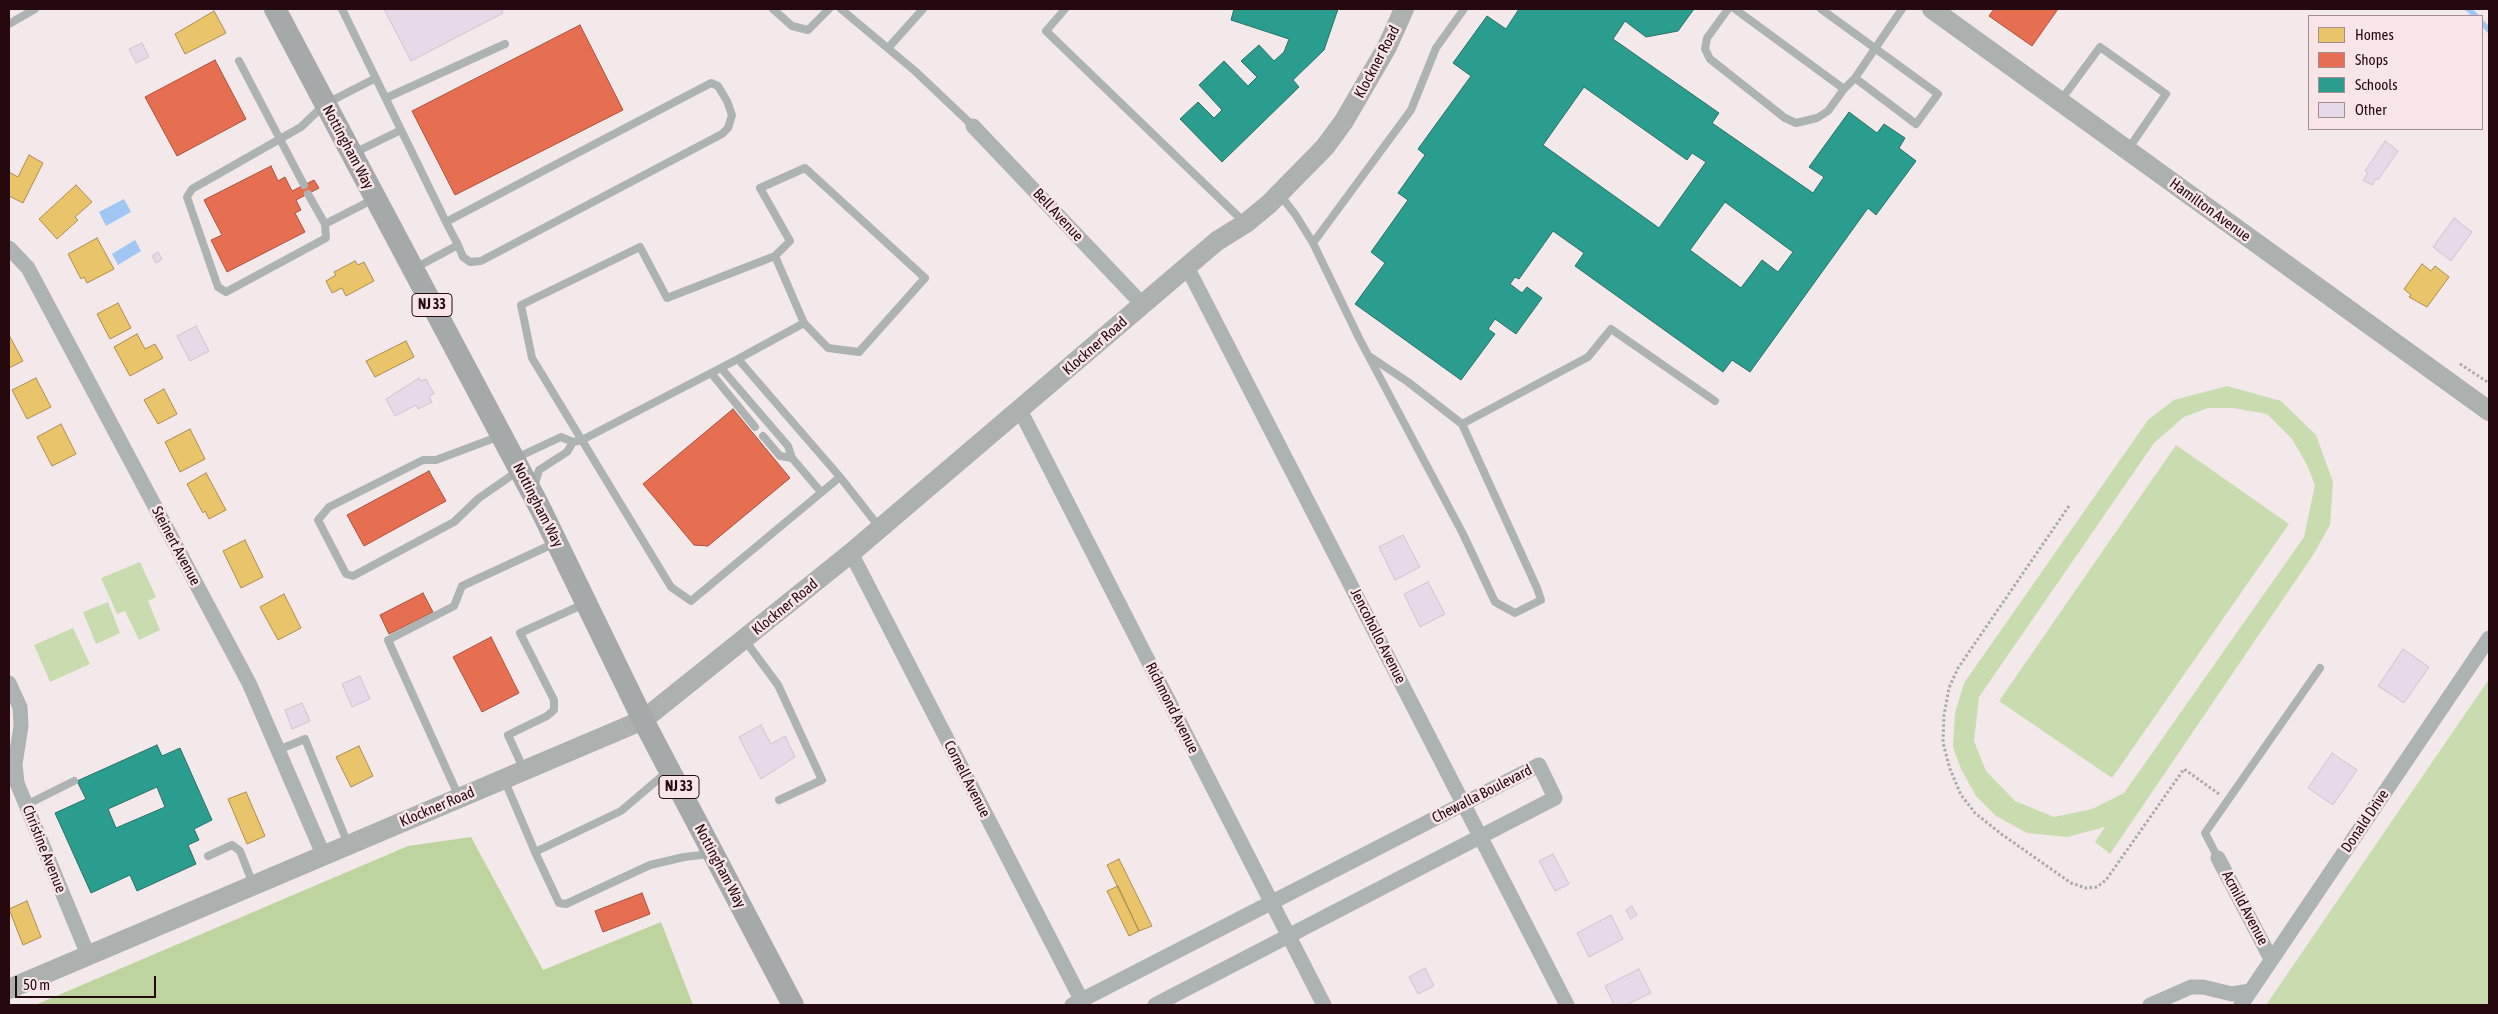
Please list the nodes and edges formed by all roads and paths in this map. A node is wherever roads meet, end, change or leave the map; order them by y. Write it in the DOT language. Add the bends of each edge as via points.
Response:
graph roads {
  1 [pos="35,9"];
  2 [pos="275,9"];
  3 [pos="342,9"];
  4 [pos="773,9"];
  5 [pos="829,9"];
  6 [pos="841,9"];
  7 [pos="923,9"];
  8 [pos="1065,9"];
  9 [pos="1404,9"];
  10 [pos="1464,9"];
  11 [pos="1728,9"];
  12 [pos="1735,9"];
  13 [pos="1821,9"];
  14 [pos="1902,9"];
  15 [pos="1932,9"];
  16 [pos="9,24"];
  17 [pos="505,44"];
  18 [pos="1876,47"];
  19 [pos="888,48"];
  20 [pos="239,61"];
  21 [pos="376,78"];
  22 [pos="1855,78"];
  23 [pos="1844,89"];
  24 [pos="386,98"];
  25 [pos="2059,102"];
  26 [pos="325,104"];
  27 [pos="973,126"];
  28 [pos="402,130"];
  29 [pos="280,138"];
  30 [pos="2127,151"];
  31 [pos="352,154"];
  32 [pos="304,185"];
  33 [pos="308,194"];
  34 [pos="1279,194"];
  35 [pos="376,198"];
  36 [pos="446,222"];
  37 [pos="1246,223"];
  38 [pos="325,224"];
  39 [pos="1313,243"];
  40 [pos="458,245"];
  41 [pos="9,248"];
  42 [pos="774,256"];
  43 [pos="1187,267"];
  44 [pos="413,269"];
  45 [pos="1143,305"];
  46 [pos="804,323"];
  47 [pos="1369,356"];
  48 [pos="738,359"];
  49 [pos="721,368"];
  50 [pos="711,373"];
  51 [pos="1715,401"];
  52 [pos="1020,410"];
  53 [pos="2489,411"];
  54 [pos="1462,424"];
  55 [pos="755,426"];
  56 [pos="502,436"];
  57 [pos="762,436"];
  58 [pos="582,440"];
  59 [pos="573,442"];
  60 [pos="792,458"];
  61 [pos="517,464"];
  62 [pos="840,476"];
  63 [pos="821,492"];
  64 [pos="532,494"];
  65 [pos="2069,506"];
  66 [pos="880,528"];
  67 [pos="557,542"];
  68 [pos="851,554"];
  69 [pos="586,603"];
  70 [pos="2489,638"];
  71 [pos="744,639"];
  72 [pos="2320,668"];
  73 [pos="9,683"];
  74 [pos="643,720"];
  75 [pos="278,750"];
  76 [pos="524,770"];
  77 [pos="670,770"];
  78 [pos="504,778"];
  79 [pos="74,781"];
  80 [pos="459,797"];
  81 [pos="779,800"];
  82 [pos="2228,800"];
  83 [pos="1464,804"];
  84 [pos="26,805"];
  85 [pos="1481,837"];
  86 [pos="348,844"];
  87 [pos="535,852"];
  88 [pos="323,854"];
  89 [pos="714,854"];
  90 [pos="208,856"];
  91 [pos="2218,858"];
  92 [pos="253,884"];
  93 [pos="1271,903"];
  94 [pos="1289,937"];
  95 [pos="88,955"];
  96 [pos="2271,959"];
  97 [pos="9,989"];
  98 [pos="2250,991"];
  99 [pos="1079,1004"];
  100 [pos="793,1005"];
  101 [pos="1155,1005"];
  102 [pos="1324,1005"];
  103 [pos="1568,1005"];
  104 [pos="2150,1005"];
  105 [pos="2241,1005"];
  1 -- 16 [label="lane"];
  2 -- 26 [label="main road, Nottingham Way / NJ 33"];
  3 -- 21 [label="lane"];
  4 -- 5 [label="lane" via="792,26 808,30"];
  6 -- 19 [label="lane"];
  7 -- 19 [label="lane"];
  8 -- 37 [label="lane" via="1046,31"];
  9 -- 34 [label="main road, Klockner Road" via="1387,47 1344,121 1325,147"];
  10 -- 39 [label="lane" via="1436,48 1411,110"];
  11 -- 23 [label="lane" via="1707,38 1705,49 1710,59 1785,118 1796,123 1817,118 1828,111"];
  12 -- 23 [label="lane"];
  13 -- 18 [label="lane"];
  14 -- 18 [label="lane"];
  15 -- 25 [label="main road, Hamilton Avenue"];
  17 -- 24 [label="lane"];
  18 -- 22 [label="lane"];
  18 -- 22 [label="lane" via="1938,94 1916,124"];
  19 -- 27 [label="lane"];
  20 -- 29 [label="lane"];
  21 -- 24 [label="lane"];
  21 -- 26 [label="lane"];
  22 -- 23 [label="lane"];
  24 -- 28 [label="lane"];
  25 -- 30 [label="main road, Hamilton Avenue"];
  25 -- 30 [label="lane" via="2100,47 2166,94"];
  26 -- 29 [label="lane" via="301,127"];
  26 -- 31 [label="main road, Nottingham Way / NJ 33"];
  27 -- 45 [label="street, Bell Avenue"];
  28 -- 31 [label="lane"];
  28 -- 36 [label="lane"];
  29 -- 32 [label="lane"];
  29 -- 38 [label="lane" via="192,189 186,197 218,287 226,292 326,238"];
  30 -- 53 [label="main road, Hamilton Avenue"];
  31 -- 35 [label="main road, Nottingham Way / NJ 33"];
  33 -- 38 [label="lane"];
  34 -- 37 [label="main road, Klockner Road"];
  34 -- 39 [label="lane"];
  35 -- 38 [label="lane"];
  35 -- 44 [label="main road, Nottingham Way / NJ 33"];
  36 -- 40 [label="lane"];
  36 -- 40 [label="lane" via="711,83 718,86 727,101 732,115 728,128 714,139 481,261 470,262"];
  37 -- 43 [label="main road, Klockner Road" via="1217,241"];
  39 -- 47 [label="lane"];
  40 -- 44 [label="lane"];
  41 -- 75 [label="street, Steinert Avenue" via="28,268 249,683"];
  42 -- 46 [label="lane"];
  42 -- 46 [label="lane" via="790,241 760,188 805,168 925,278 858,352 828,348"];
  42 -- 58 [label="lane" via="668,298 640,247 521,305 532,358"];
  43 -- 45 [label="main road, Klockner Road"];
  43 -- 83 [label="street, Jencohollo Avenue"];
  44 -- 56 [label="main road, Nottingham Way / NJ 33"];
  45 -- 52 [label="main road, Klockner Road"];
  46 -- 48 [label="lane"];
  47 -- 54 [label="lane"];
  47 -- 54 [label="lane" via="1496,602 1515,612 1541,600 1538,588"];
  48 -- 49 [label="lane"];
  48 -- 62 [label="lane"];
  49 -- 50 [label="lane"];
  49 -- 60 [label="lane" via="788,446"];
  50 -- 55 [label="lane"];
  50 -- 58 [label="lane"];
  51 -- 54 [label="lane" via="1611,329 1588,356"];
  52 -- 66 [label="main road, Klockner Road"];
  52 -- 93 [label="street, Richmond Avenue"];
  56 -- 61 [label="main road, Nottingham Way / NJ 33"];
  56 -- 61 [label="lane" via="436,460 424,460 329,508 318,520 346,574 353,576 454,522"];
  57 -- 60 [label="lane" via="780,456"];
  58 -- 59 [label="lane"];
  58 -- 63 [label="lane" via="671,587 690,601"];
  59 -- 61 [label="lane" via="562,437"];
  59 -- 64 [label="lane" via="567,452 539,470"];
  60 -- 63 [label="lane"];
  61 -- 64 [label="main road, Nottingham Way / NJ 33"];
  62 -- 63 [label="lane"];
  62 -- 66 [label="lane"];
  64 -- 67 [label="main road, Nottingham Way / NJ 33"];
  65 -- 82 [label="path" via="1958,668 1949,688 1943,743 1961,795 1975,813 2000,833 2071,883 2086,888 2097,887 2106,880 2184,769"];
  66 -- 68 [label="main road, Klockner Road"];
  67 -- 69 [label="main road, Nottingham Way / NJ 33"];
  67 -- 80 [label="lane" via="462,586 454,606 388,640"];
  68 -- 71 [label="main road, Klockner Road"];
  68 -- 99 [label="street, Cornell Avenue"];
  69 -- 74 [label="main road, Nottingham Way / NJ 33"];
  69 -- 76 [label="lane" via="520,633 554,700 554,710 547,716 508,735"];
  70 -- 96 [label="street, Donald Drive"];
  71 -- 74 [label="main road, Klockner Road"];
  71 -- 81 [label="lane" via="778,685 822,780"];
  72 -- 82 [label="lane"];
  73 -- 84 [label="street, Christine Avenue" via="20,707 21,726 15,764"];
  74 -- 76 [label="main road, Klockner Road"];
  74 -- 77 [label="main road, Nottingham Way / NJ 33"];
  75 -- 86 [label="lane" via="305,739"];
  75 -- 88 [label="street, Steinert Avenue"];
  76 -- 78 [label="main road, Klockner Road"];
  77 -- 87 [label="lane" via="621,811"];
  77 -- 89 [label="main road, Nottingham Way / NJ 33"];
  78 -- 80 [label="main road, Klockner Road"];
  78 -- 87 [label="lane"];
  79 -- 84 [label="lane"];
  80 -- 86 [label="main road, Klockner Road"];
  82 -- 91 [label="lane" via="2205,833"];
  83 -- 85 [label="street, Jencohollo Avenue"];
  83 -- 85 [label="street, Chewalla Boulevard" via="1539,765 1555,798"];
  83 -- 93 [label="street, Chewalla Boulevard"];
  84 -- 95 [label="street, Christine Avenue"];
  85 -- 94 [label="street, Chewalla Boulevard"];
  85 -- 103 [label="street, Jencohollo Avenue"];
  86 -- 88 [label="main road, Klockner Road"];
  87 -- 89 [label="lane" via="559,903 566,904 650,865"];
  88 -- 92 [label="main road, Klockner Road"];
  89 -- 100 [label="main road, Nottingham Way / NJ 33"];
  90 -- 92 [label="lane" via="232,845 240,851"];
  91 -- 96 [label="street, Acmild Avenue"];
  92 -- 95 [label="main road, Klockner Road"];
  93 -- 94 [label="street, Richmond Avenue"];
  93 -- 99 [label="street, Chewalla Boulevard"];
  94 -- 101 [label="street, Chewalla Boulevard"];
  94 -- 102 [label="street, Richmond Avenue"];
  95 -- 97 [label="main road, Klockner Road"];
  96 -- 98 [label="street, Donald Drive"];
  98 -- 104 [label="street" via="2232,994 2191,987"];
  98 -- 105 [label="street, Donald Drive"];
}
